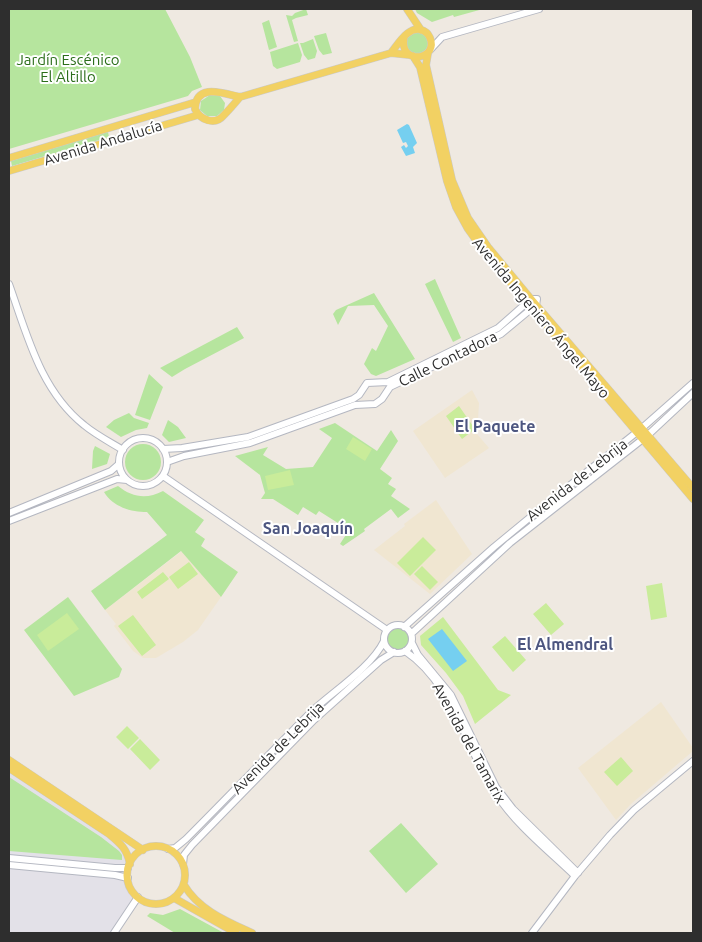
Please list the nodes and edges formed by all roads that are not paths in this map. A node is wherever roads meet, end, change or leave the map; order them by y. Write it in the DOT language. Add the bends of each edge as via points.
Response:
graph roads {
  1 [pos="539,9"];
  2 [pos="408,12"];
  3 [pos="423,31"];
  4 [pos="406,36"];
  5 [pos="442,37"];
  6 [pos="429,51"];
  7 [pos="390,53"];
  8 [pos="412,56"];
  9 [pos="221,93"];
  10 [pos="240,97"];
  11 [pos="196,102"];
  12 [pos="227,111"];
  13 [pos="198,115"];
  14 [pos="9,158"];
  15 [pos="9,171"];
  16 [pos="9,284"];
  17 [pos="528,301"];
  18 [pos="534,307"];
  19 [pos="377,383"];
  20 [pos="693,383"];
  21 [pos="362,392"];
  22 [pos="693,393"];
  23 [pos="384,395"];
  24 [pos="371,404"];
  25 [pos="642,434"];
  26 [pos="163,448"];
  27 [pos="123,450"];
  28 [pos="167,462"];
  29 [pos="119,464"];
  30 [pos="163,476"];
  31 [pos="127,480"];
  32 [pos="693,488"];
  33 [pos="693,499"];
  34 [pos="9,513"];
  35 [pos="9,521"];
  36 [pos="404,626"];
  37 [pos="387,630"];
  38 [pos="411,634"];
  39 [pos="384,641"];
  40 [pos="412,643"];
  41 [pos="405,651"];
  42 [pos="394,652"];
  43 [pos="9,760"];
  44 [pos="693,761"];
  45 [pos="9,768"];
  46 [pos="168,849"];
  47 [pos="143,850"];
  48 [pos="9,858"];
  49 [pos="183,864"];
  50 [pos="9,865"];
  51 [pos="129,866"];
  52 [pos="577,875"];
  53 [pos="128,878"];
  54 [pos="184,884"];
  55 [pos="138,897"];
  56 [pos="174,898"];
  57 [pos="114,933"];
  58 [pos="236,933"];
  59 [pos="252,933"];
  60 [pos="532,933"];
  1 -- 5 [label="street"];
  2 -- 3 [label="main road"];
  2 -- 4 [label="main road"];
  3 -- 4 [label="main road" via="412,30"];
  3 -- 5 [label="street"];
  3 -- 6 [label="main road" via="431,39"];
  4 -- 7 [label="main road"];
  4 -- 8 [label="main road" via="405,50"];
  5 -- 6 [label="street"];
  6 -- 8 [label="main road" via="421,57"];
  6 -- 17 [label="main road, Avenida Ingeniero Ángel Mayo" via="427,70 452,180 461,204 477,232"];
  7 -- 8 [label="main road"];
  7 -- 10 [label="main road"];
  8 -- 17 [label="main road, Avenida Ingeniero Ángel Mayo" via="420,67 446,181 456,207 483,250"];
  9 -- 10 [label="main road"];
  9 -- 11 [label="main road" via="209,91"];
  9 -- 12 [label="main road" via="227,100"];
  10 -- 12 [label="main road"];
  11 -- 13 [label="main road"];
  11 -- 14 [label="main road, Avenida Andalucía"];
  12 -- 13 [label="main road" via="215,120 205,120"];
  13 -- 15 [label="main road, Avenida Andalucía"];
  16 -- 27 [label="street" via="36,358 55,394 84,425"];
  17 -- 18 [label="main road, Avenida Ingeniero Ángel Mayo"];
  17 -- 19 [label="street, Calle Contadora" via="498,328 388,382"];
  18 -- 23 [label="street, Calle Contadora" via="501,334 390,387"];
  18 -- 25 [label="main road, Avenida Ingeniero Ángel Mayo"];
  19 -- 21 [label="street" via="367,383"];
  19 -- 23 [label="street"];
  20 -- 25 [label="street"];
  21 -- 24 [label="street" via="364,400"];
  21 -- 26 [label="street" via="353,399 248,437"];
  22 -- 25 [label="street"];
  23 -- 24 [label="street" via="379,402"];
  24 -- 28 [label="street" via="355,405 250,443"];
  25 -- 32 [label="main road, Avenida Ingeniero Ángel Mayo"];
  25 -- 33 [label="main road, Avenida Ingeniero Ángel Mayo"];
  25 -- 36 [label="street, Avenida de Lebrija" via="512,532"];
  25 -- 38 [label="street, Avenida de Lebrija" via="510,543"];
  26 -- 27 [label="street" via="145,439 130,443"];
  26 -- 28 [label="street"];
  27 -- 29 [label="street"];
  28 -- 30 [label="street"];
  29 -- 31 [label="street"];
  29 -- 34 [label="street" via="111,471"];
  30 -- 31 [label="street" via="151,485 142,486"];
  30 -- 37 [label="street"];
  31 -- 35 [label="street" via="116,479"];
  36 -- 37 [label="street" via="395,625"];
  36 -- 38 [label="street"];
  37 -- 39 [label="street"];
  38 -- 40 [label="street"];
  39 -- 42 [label="street" via="386,647"];
  39 -- 46 [label="street, Avenida de Lebrija" via="369,662 311,712 186,839 175,848"];
  40 -- 41 [label="street"];
  40 -- 52 [label="street, Avenida del Tamarix" via="451,695 496,787"];
  41 -- 42 [label="street"];
  41 -- 52 [label="street, Avenida del Tamarix" via="435,681 447,699 507,811"];
  42 -- 49 [label="street, Avenida de Lebrija" via="381,660 308,727 192,845 184,855"];
  43 -- 47 [label="main road"];
  44 -- 52 [label="street" via="634,810"];
  45 -- 51 [label="main road" via="110,834 128,853"];
  46 -- 47 [label="main road" via="154,846"];
  46 -- 49 [label="main road"];
  47 -- 51 [label="main road"];
  48 -- 51 [label="street" via="115,868"];
  49 -- 54 [label="main road"];
  50 -- 53 [label="street"];
  51 -- 53 [label="main road"];
  52 -- 60 [label="street"];
  53 -- 55 [label="main road"];
  54 -- 56 [label="main road"];
  54 -- 59 [label="main road" via="199,904"];
  55 -- 56 [label="main road" via="156,904"];
  55 -- 57 [label="street"];
  56 -- 58 [label="main road"];
}
